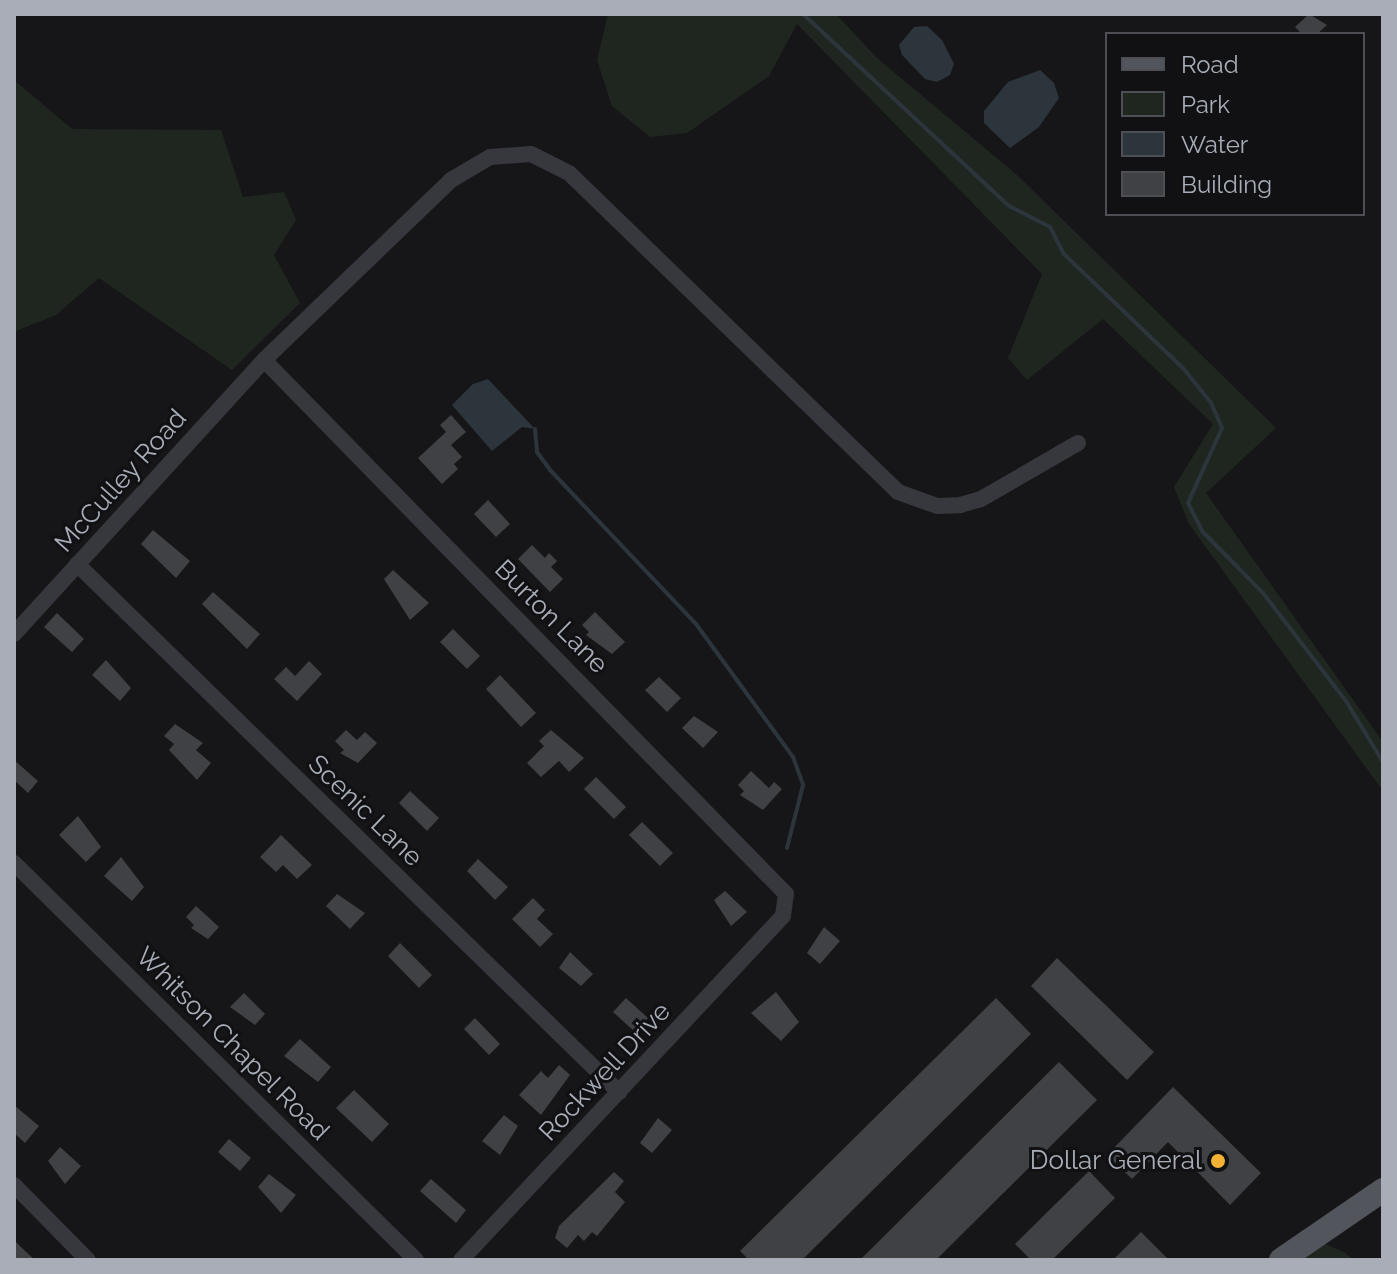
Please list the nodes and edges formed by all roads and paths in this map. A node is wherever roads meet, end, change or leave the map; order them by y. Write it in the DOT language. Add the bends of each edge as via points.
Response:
graph roads {
  1 [pos="264,360"];
  2 [pos="1078,443"];
  3 [pos="77,564"];
  4 [pos="14,634"];
  5 [pos="14,863"];
  6 [pos="783,916"];
  7 [pos="619,1092"];
  8 [pos="14,1185"];
  9 [pos="1383,1190"];
  10 [pos="88,1260"];
  11 [pos="416,1260"];
  12 [pos="461,1260"];
  13 [pos="1281,1260"];
  1 -- 2 [label="street, McCulley Road" via="474,163 531,154 569,173 898,492 937,506 960,505 991,494"];
  1 -- 3 [label="street, McCulley Road"];
  1 -- 6 [label="street, Burton Lane" via="773,876 786,894"];
  3 -- 4 [label="street, McCulley Road"];
  3 -- 7 [label="street, Scenic Lane"];
  5 -- 11 [label="street, Whitson Chapel Road"];
  6 -- 7 [label="street, Rockwell Drive"];
  7 -- 12 [label="street, Rockwell Drive"];
  8 -- 10 [label="street"];
  9 -- 13 [label="main road"];
}
